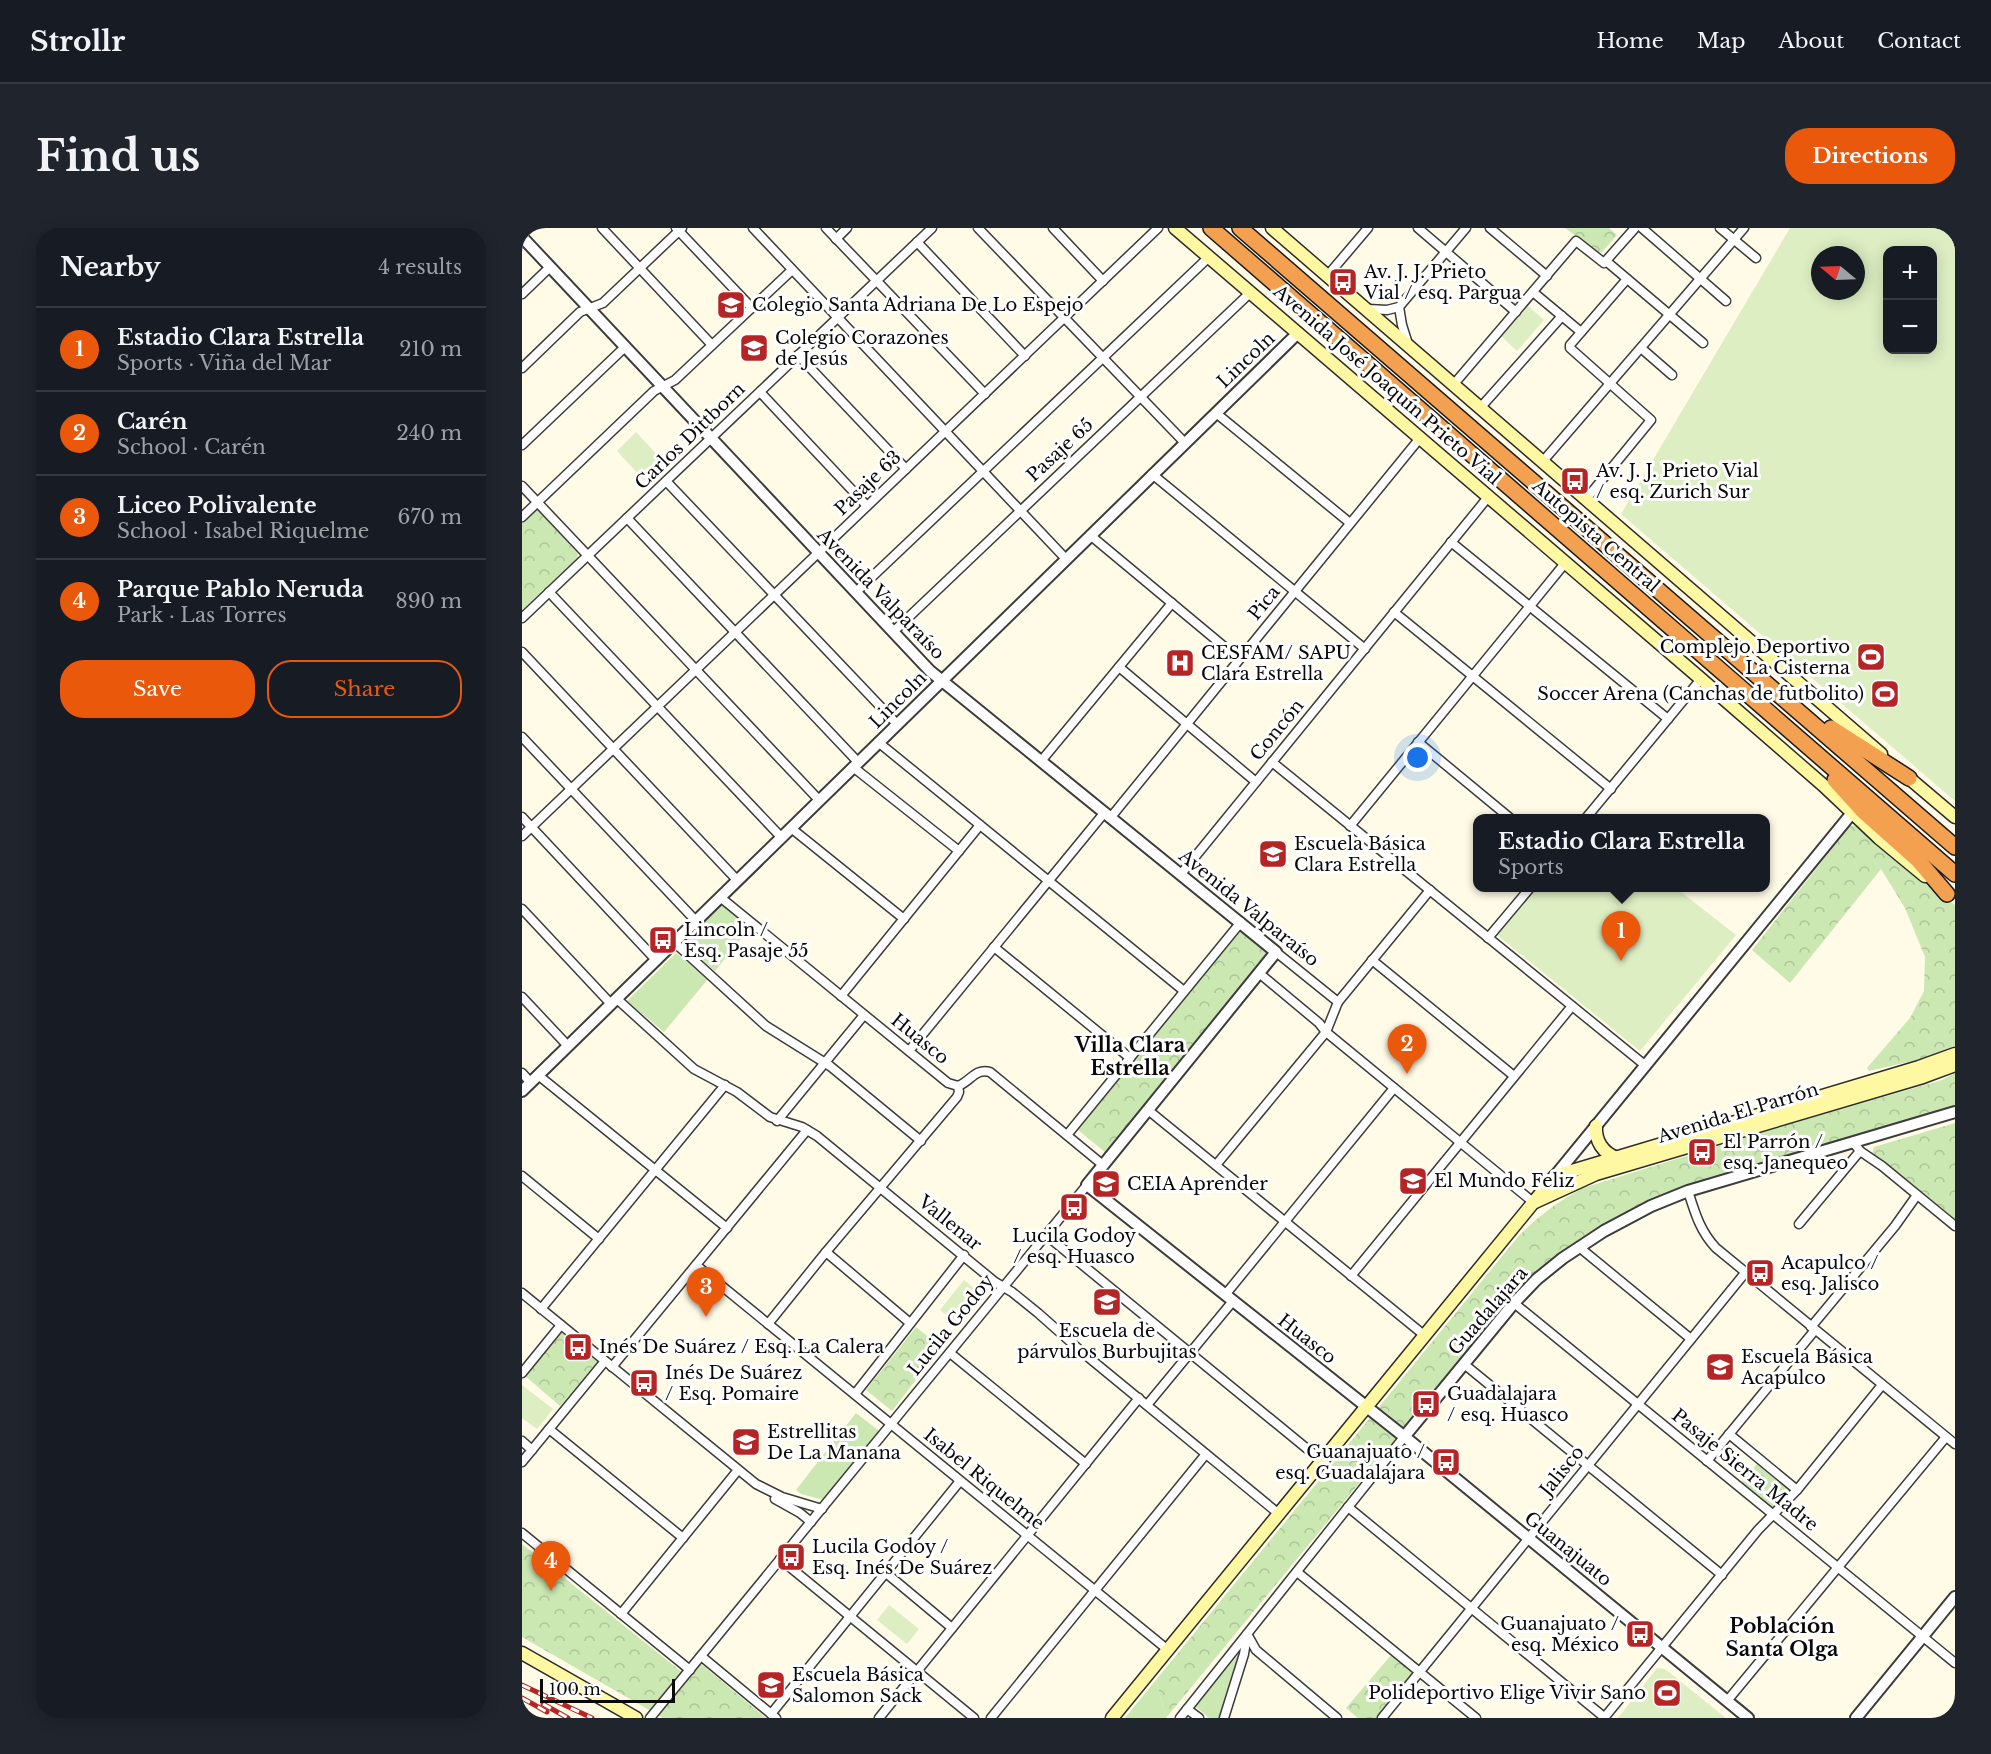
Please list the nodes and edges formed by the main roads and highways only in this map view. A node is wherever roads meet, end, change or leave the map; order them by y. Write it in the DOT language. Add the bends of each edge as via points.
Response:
graph roads {
  1 [pos="1175,228"];
  2 [pos="1211,228"];
  3 [pos="1240,228"];
  4 [pos="1272,228"];
  5 [pos="1788,702"];
  6 [pos="1806,745"];
  7 [pos="1909,778"];
  8 [pos="1955,817"];
  9 [pos="1955,847"];
  10 [pos="1955,874"];
  11 [pos="1951,897"];
  12 [pos="1955,1054"];
  13 [pos="1955,1065"];
  14 [pos="1596,1126"];
  15 [pos="1617,1158"];
  16 [pos="1533,1202"];
  17 [pos="522,1653"];
  18 [pos="636,1718"];
  19 [pos="1112,1718"];
  1 -- 11 [label="main road, Avenida José Joaquín Prieto Vial"];
  2 -- 6 [label="highway, Autopista Central"];
  3 -- 5 [label="highway, Autopista Central"];
  4 -- 7 [label="main road"];
  5 -- 7 [label="highway"];
  5 -- 9 [label="highway, Autopista Central"];
  6 -- 10 [label="highway, Autopista Central"];
  6 -- 11 [label="highway" via="1864,812 1918,860"];
  7 -- 8 [label="main road"];
  12 -- 15 [label="main road, Avenida El Parrón"];
  13 -- 16 [label="main road, Avenida El Parrón" via="1596,1174"];
  14 -- 15 [label="main road" via="1600,1145"];
  15 -- 16 [label="main road, Avenida El Parrón" via="1555,1176"];
  16 -- 19 [label="main road"];
  17 -- 18 [label="main road"];
}
